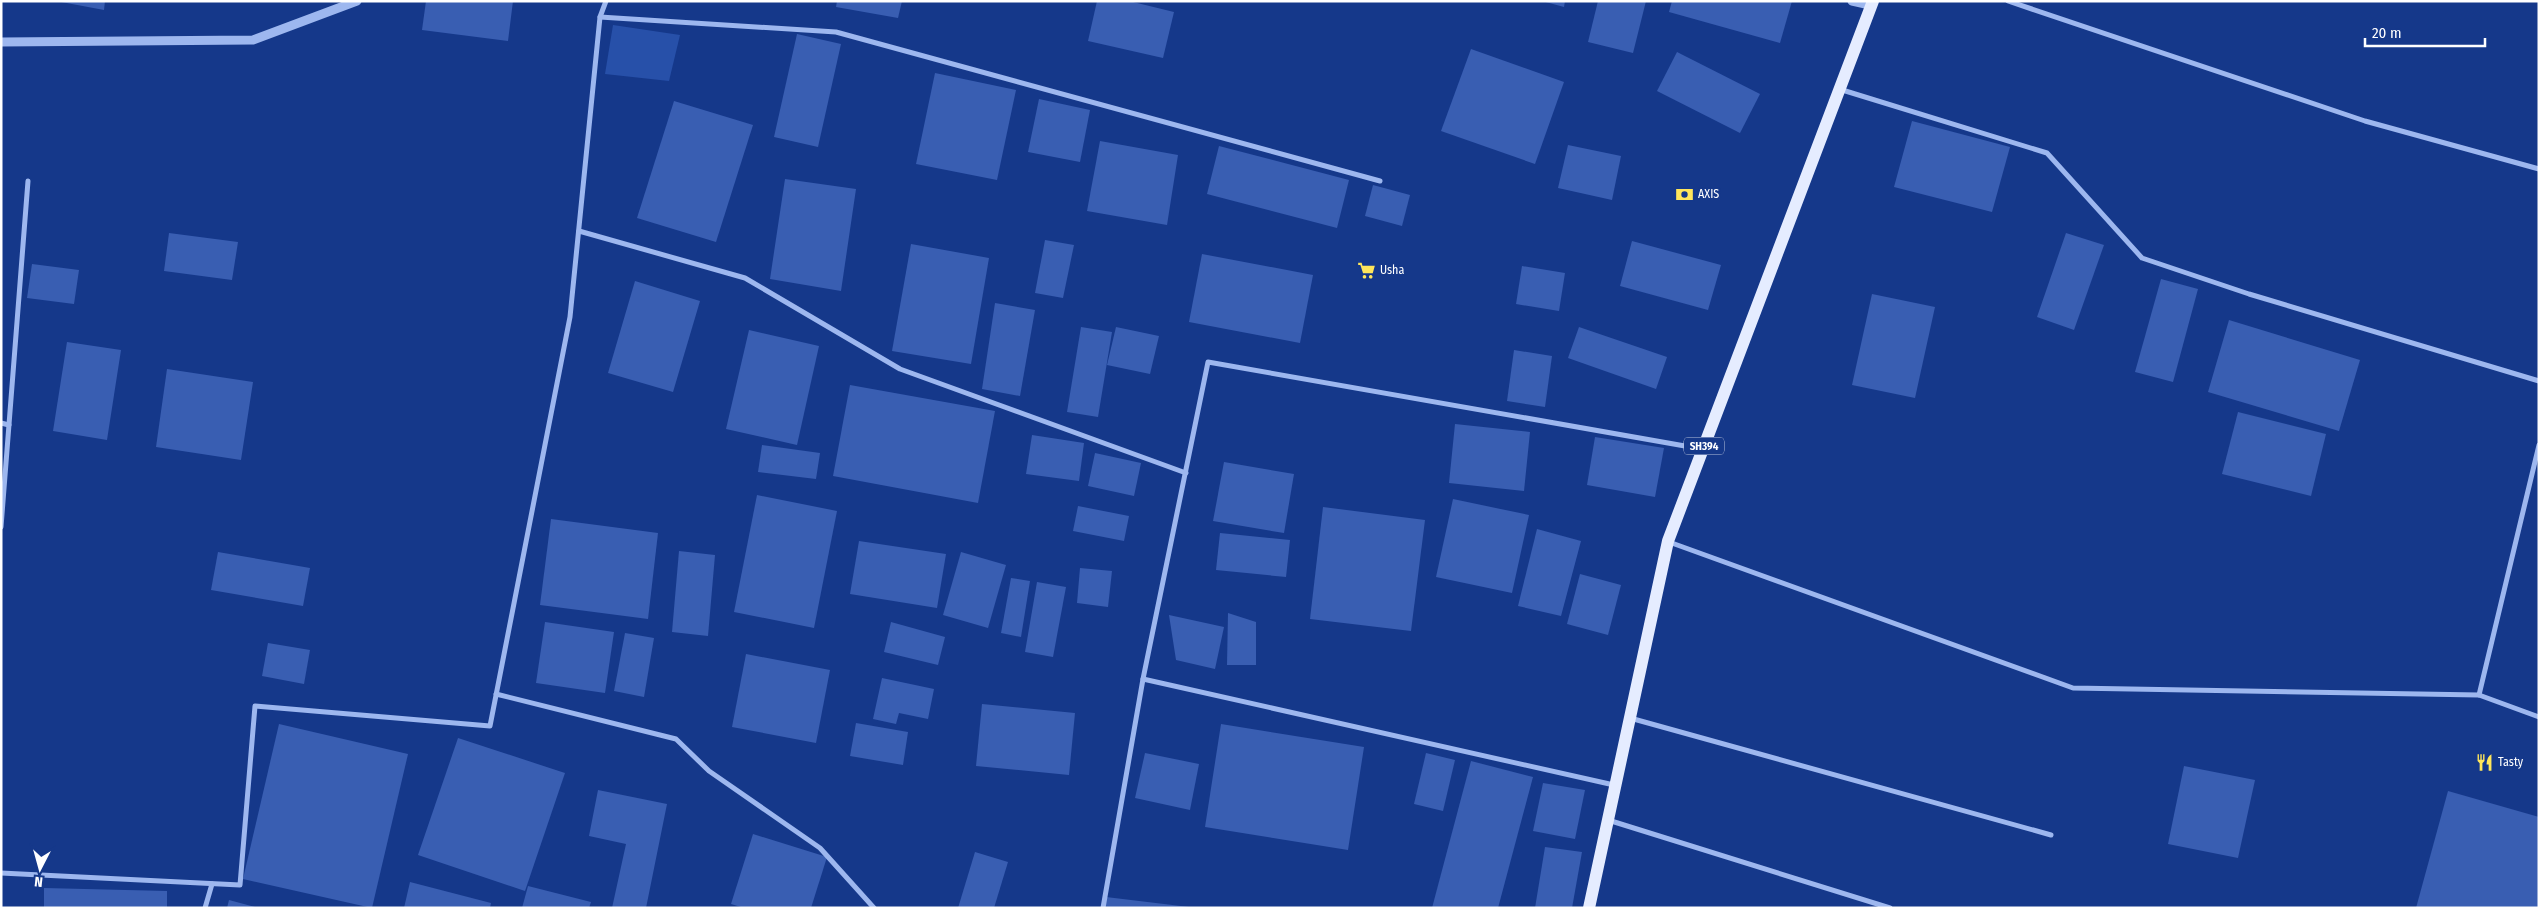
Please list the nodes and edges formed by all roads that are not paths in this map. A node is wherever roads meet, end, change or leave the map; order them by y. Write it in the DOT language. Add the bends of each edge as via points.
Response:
graph roads {
  1 [pos="357,1"];
  2 [pos="606,1"];
  3 [pos="1852,1"];
  4 [pos="2008,1"];
  5 [pos="1871,3"];
  6 [pos="600,17"];
  7 [pos="1,42"];
  8 [pos="1838,89"];
  9 [pos="2539,169"];
  10 [pos="28,181"];
  11 [pos="1380,181"];
  12 [pos="579,231"];
  13 [pos="2539,381"];
  14 [pos="1,423"];
  15 [pos="9,425"];
  16 [pos="2539,445"];
  17 [pos="1702,449"];
  18 [pos="1186,473"];
  19 [pos="1,527"];
  20 [pos="1668,541"];
  21 [pos="1143,679"];
  22 [pos="496,694"];
  23 [pos="2478,696"];
  24 [pos="2539,717"];
  25 [pos="1629,718"];
  26 [pos="1615,785"];
  27 [pos="1608,820"];
  28 [pos="2051,835"];
  29 [pos="1,873"];
  30 [pos="212,884"];
  31 [pos="205,908"];
  32 [pos="874,908"];
  33 [pos="1102,908"];
  34 [pos="1588,908"];
  35 [pos="1890,908"];
  1 -- 7 [label="street" via="253,40"];
  2 -- 6 [label="street"];
  3 -- 5 [label="street"];
  4 -- 9 [label="street" via="2365,121"];
  5 -- 8 [label="main road, SH394"];
  6 -- 11 [label="street" via="836,32"];
  6 -- 12 [label="street"];
  8 -- 13 [label="street" via="2047,153 2142,258 2249,294"];
  8 -- 17 [label="main road, SH394"];
  10 -- 15 [label="street"];
  12 -- 18 [label="street" via="744,278 900,370"];
  12 -- 22 [label="street" via="570,317"];
  14 -- 15 [label="street"];
  15 -- 19 [label="street"];
  16 -- 23 [label="street"];
  17 -- 18 [label="street" via="1208,362"];
  17 -- 20 [label="main road, SH394"];
  18 -- 21 [label="street"];
  20 -- 23 [label="street" via="2073,688"];
  20 -- 25 [label="main road, SH394"];
  21 -- 26 [label="street"];
  21 -- 33 [label="street"];
  22 -- 30 [label="street" via="490,726 255,706 240,886"];
  22 -- 32 [label="street" via="676,739 709,771 820,848"];
  23 -- 24 [label="street"];
  25 -- 26 [label="main road, SH394"];
  25 -- 28 [label="street"];
  26 -- 27 [label="main road, SH394"];
  27 -- 34 [label="main road, SH394"];
  27 -- 35 [label="street"];
  29 -- 30 [label="street"];
  30 -- 31 [label="street"];
}
